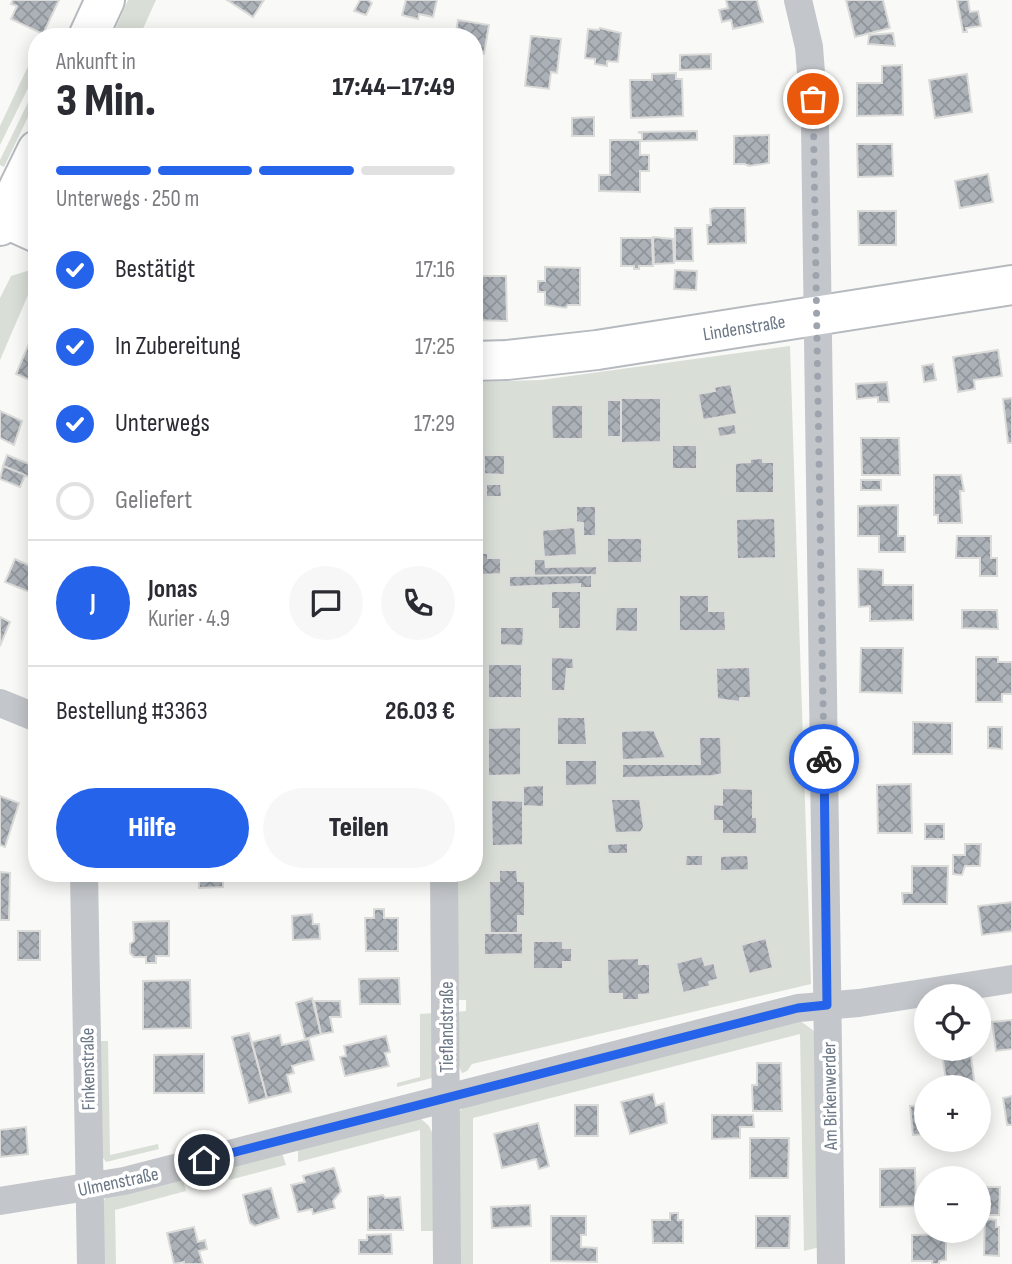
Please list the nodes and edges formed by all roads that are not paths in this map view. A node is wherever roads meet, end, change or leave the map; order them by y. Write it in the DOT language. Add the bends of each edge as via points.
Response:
graph roads {
  1 [pos="104,0"];
  2 [pos="798,0"];
  3 [pos="92,28"];
  4 [pos="28,174"];
  5 [pos="10,223"];
  6 [pos="1012,285"];
  7 [pos="817,316"];
  8 [pos="483,361"];
  9 [pos="0,702"];
  10 [pos="28,714"];
  11 [pos="84,882"];
  12 [pos="444,882"];
  13 [pos="1012,979"];
  14 [pos="827,1005"];
  15 [pos="446,1098"];
  16 [pos="89,1188"];
  17 [pos="0,1201"];
  18 [pos="90,1264"];
  19 [pos="447,1264"];
  20 [pos="831,1264"];
  1 -- 3 [label="street"];
  2 -- 7 [label="street, Am Birkenwerder" via="809,47 815,124"];
  4 -- 5 [label="street"];
  6 -- 7 [label="street, Lindenstraße"];
  7 -- 8 [label="street, Lindenstraße" via="597,350"];
  7 -- 14 [label="street, Am Birkenwerder"];
  9 -- 10 [label="street"];
  11 -- 16 [label="street, Finkenstraße"];
  12 -- 15 [label="street, Tieflandstraße"];
  13 -- 14 [label="street, Ulmenstraße"];
  14 -- 15 [label="street, Ulmenstraße" via="798,1008"];
  14 -- 20 [label="street, Am Birkenwerder"];
  15 -- 16 [label="street, Ulmenstraße"];
  15 -- 19 [label="street, Tieflandstraße"];
  16 -- 17 [label="street, Ulmenstraße"];
  16 -- 18 [label="street, Finkenstraße"];
}
